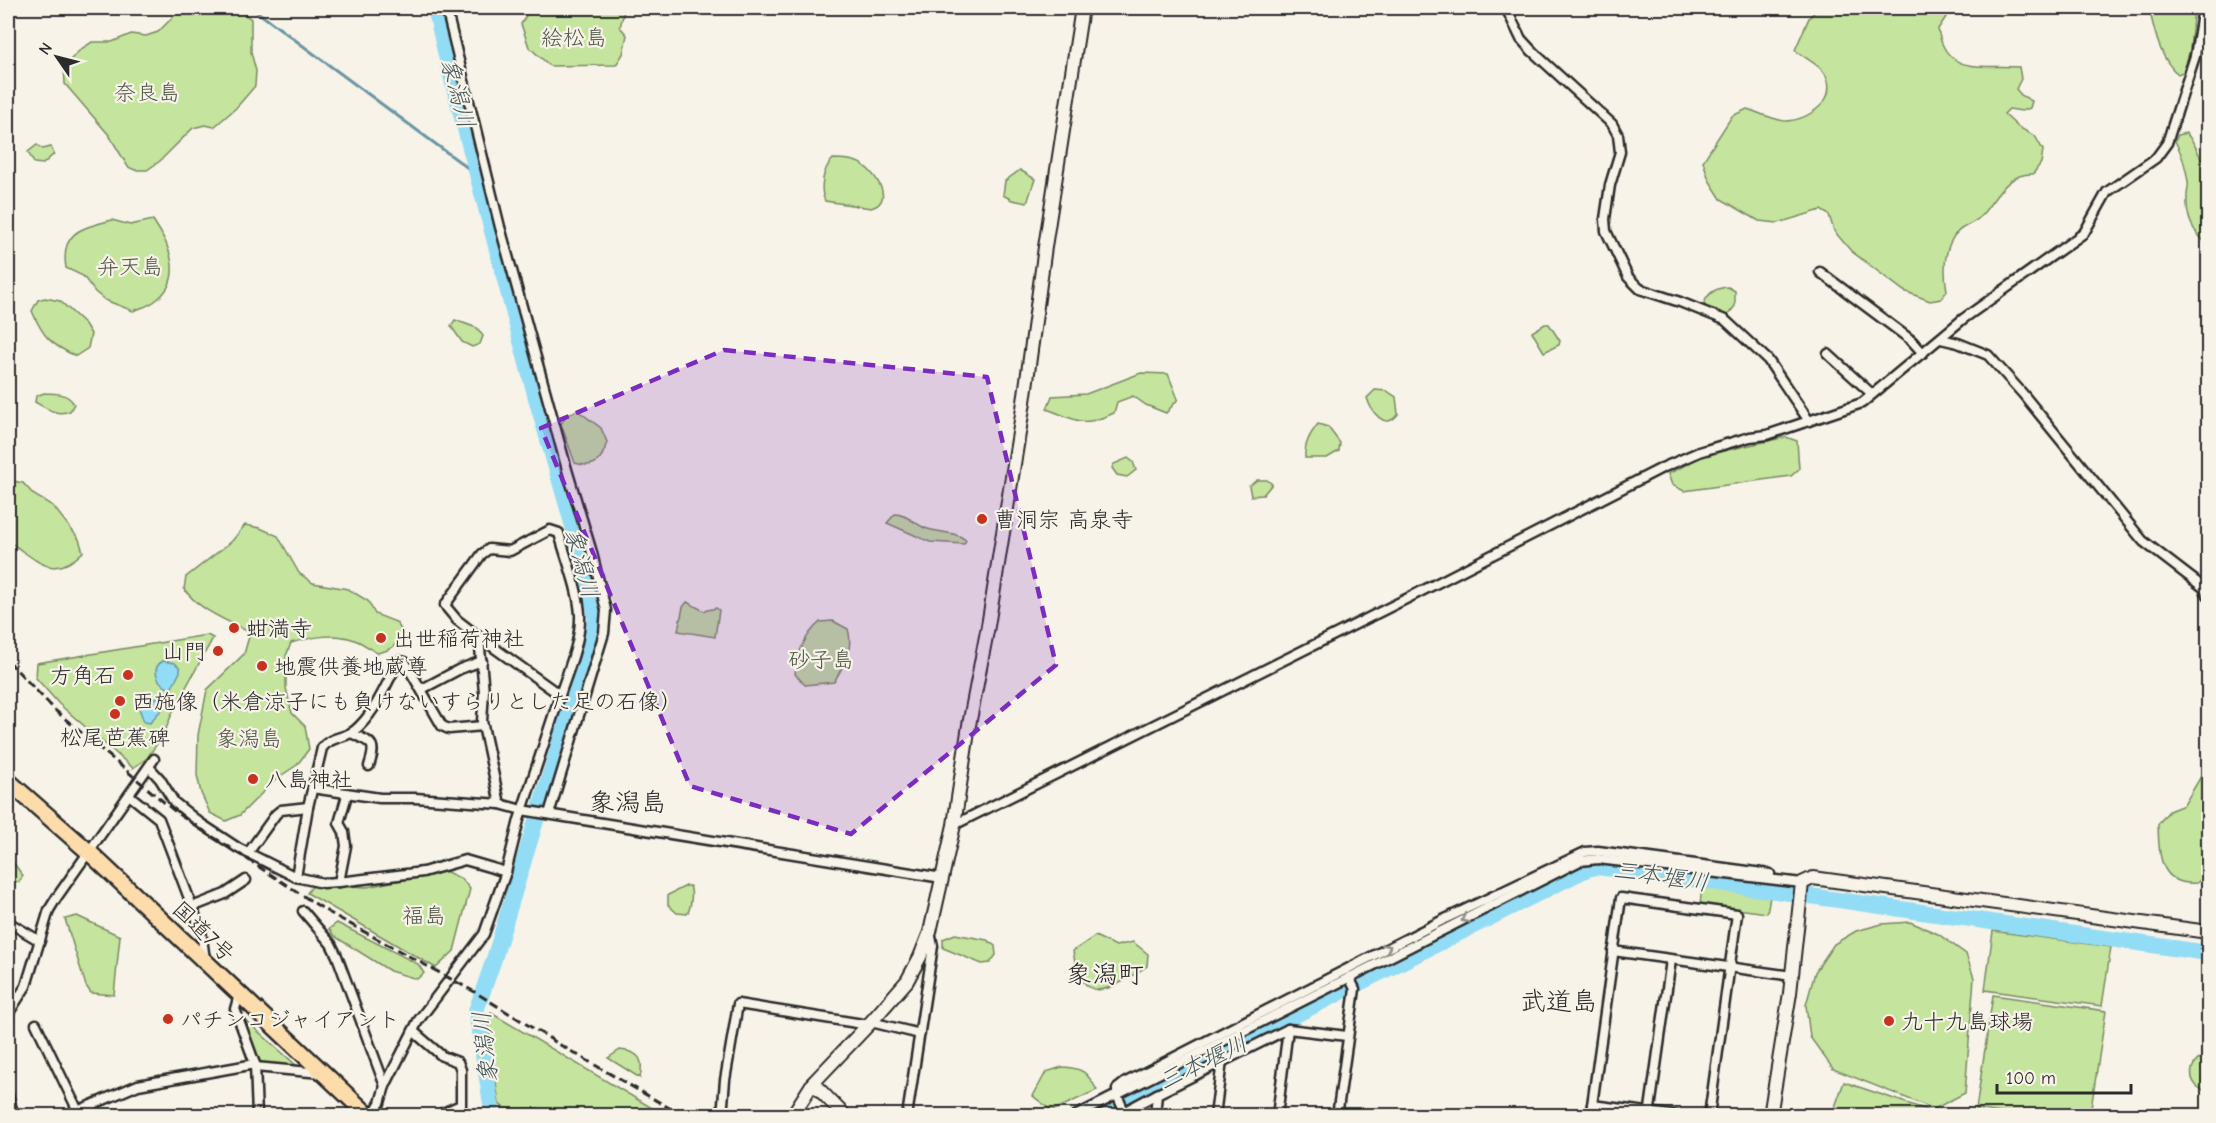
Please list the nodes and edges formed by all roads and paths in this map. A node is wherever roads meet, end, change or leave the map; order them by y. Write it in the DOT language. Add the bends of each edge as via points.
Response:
graph roads {
  1 [pos="446,8"];
  2 [pos="1083,8"];
  3 [pos="1506,8"];
  4 [pos="2203,8"];
  5 [pos="1820,272"];
  6 [pos="1941,339"];
  7 [pos="1923,353"];
  8 [pos="1827,354"];
  9 [pos="1872,394"];
  10 [pos="1809,421"];
  11 [pos="2208,595"];
  12 [pos="479,638"];
  13 [pos="482,661"];
  14 [pos="422,689"];
  15 [pos="560,696"];
  16 [pos="483,726"];
  17 [pos="351,733"];
  18 [pos="369,766"];
  19 [pos="8,781"];
  20 [pos="312,788"];
  21 [pos="129,795"];
  22 [pos="346,795"];
  23 [pos="500,804"];
  24 [pos="308,807"];
  25 [pos="523,810"];
  26 [pos="549,814"];
  27 [pos="954,825"];
  28 [pos="90,853"];
  29 [pos="248,853"];
  30 [pos="506,872"];
  31 [pos="296,877"];
  32 [pos="942,878"];
  33 [pos="246,880"];
  34 [pos="339,882"];
  35 [pos="1801,882"];
  36 [pos="192,907"];
  37 [pos="303,911"];
  38 [pos="8,922"];
  39 [pos="930,932"];
  40 [pos="2208,932"];
  41 [pos="40,941"];
  42 [pos="1613,951"];
  43 [pos="1671,960"];
  44 [pos="205,963"];
  45 [pos="1730,967"];
  46 [pos="1792,976"];
  47 [pos="1349,978"];
  48 [pos="239,995"];
  49 [pos="8,1014"];
  50 [pos="870,1023"];
  51 [pos="36,1024"];
  52 [pos="1288,1029"];
  53 [pos="413,1031"];
  54 [pos="921,1034"];
  55 [pos="1347,1036"];
  56 [pos="1222,1061"];
  57 [pos="255,1066"];
  58 [pos="325,1073"];
  59 [pos="813,1083"];
  60 [pos="385,1086"];
  61 [pos="1157,1094"];
  62 [pos="8,1095"];
  63 [pos="1117,1095"];
  64 [pos="1592,1105"];
  65 [pos="78,1111"];
  66 [pos="1124,1111"];
  67 [pos="1649,1114"];
  68 [pos="14,1116"];
  69 [pos="66,1116"];
  70 [pos="257,1116"];
  71 [pos="371,1116"];
  72 [pos="436,1116"];
  73 [pos="722,1116"];
  74 [pos="792,1116"];
  75 [pos="844,1116"];
  76 [pos="908,1116"];
  77 [pos="1075,1116"];
  78 [pos="1116,1116"];
  79 [pos="1155,1116"];
  80 [pos="1215,1116"];
  81 [pos="1276,1116"];
  82 [pos="1337,1116"];
  83 [pos="1590,1116"];
  84 [pos="1678,1116"];
  85 [pos="1709,1116"];
  86 [pos="1770,1116"];
  1 -- 26 [label="street" via="486,172 606,610 604,633"];
  2 -- 27 [label="street" via="1024,402"];
  3 -- 10 [label="street" via="1526,45 1612,124 1618,135 1620,152 1605,219 1606,231 1628,277 1640,290 1725,320 1768,360"];
  4 -- 6 [label="street" via="2195,56 2167,143 2156,158 2107,192 2084,233"];
  5 -- 7 [label="street"];
  6 -- 7 [label="street"];
  6 -- 11 [label="street" via="1988,355 2143,541"];
  7 -- 9 [label="street"];
  8 -- 9 [label="street"];
  9 -- 10 [label="street" via="1862,403"];
  10 -- 27 [label="street" via="1699,452 1662,468"];
  12 -- 13 [label="street"];
  12 -- 15 [label="street"];
  12 -- 15 [label="street" via="446,607 482,554 489,549 510,551 550,530 559,533 580,613 573,656"];
  13 -- 14 [label="street"];
  13 -- 16 [label="street"];
  14 -- 16 [label="street" via="442,726"];
  14 -- 17 [label="street" via="405,662 399,661 387,688"];
  15 -- 25 [label="street"];
  16 -- 23 [label="street"];
  17 -- 18 [label="street" via="373,747"];
  17 -- 20 [label="street" via="327,741 322,748"];
  19 -- 28 [label="highway, 国道7号"];
  20 -- 22 [label="street"];
  20 -- 24 [label="street"];
  21 -- 28 [label="street"];
  21 -- 29 [label="street" via="152,763 174,802"];
  21 -- 36 [label="street" via="159,819"];
  22 -- 23 [label="street"];
  22 -- 34 [label="street" via="339,823 346,846"];
  23 -- 25 [label="street"];
  24 -- 29 [label="street" via="281,810"];
  24 -- 31 [label="street"];
  25 -- 26 [label="street"];
  25 -- 30 [label="street"];
  26 -- 32 [label="street"];
  27 -- 32 [label="street"];
  28 -- 41 [label="street" via="49,910"];
  28 -- 44 [label="highway, 国道7号"];
  29 -- 31 [label="street"];
  30 -- 34 [label="street" via="465,860 423,872"];
  30 -- 53 [label="street" via="484,934"];
  31 -- 34 [label="street"];
  32 -- 39 [label="street"];
  33 -- 36 [label="street" via="225,894"];
  35 -- 40 [label="street" via="1813,878"];
  35 -- 46 [label="street"];
  35 -- 47 [label="street, one-way" via="1599,859 1580,861"];
  63 -- 35 [label="street, one-way" via="1117,1089 1126,1082 1444,919 1585,852 1598,850"];
  36 -- 44 [label="street" via="201,930"];
  37 -- 60 [label="street" via="337,956"];
  38 -- 41 [label="street"];
  39 -- 50 [label="street" via="907,981"];
  39 -- 54 [label="street" via="933,946"];
  41 -- 49 [label="street" via="26,986"];
  42 -- 43 [label="street"];
  42 -- 45 [label="street" via="1621,898 1737,915"];
  42 -- 64 [label="street"];
  43 -- 45 [label="street"];
  43 -- 67 [label="street"];
  44 -- 48 [label="highway, 国道7号"];
  45 -- 46 [label="street"];
  45 -- 85 [label="street"];
  46 -- 86 [label="street"];
  47 -- 55 [label="street" via="1355,989"];
  47 -- 63 [label="street"];
  48 -- 57 [label="street" via="235,1009"];
  48 -- 58 [label="highway, 国道7号"];
  50 -- 54 [label="street"];
  50 -- 59 [label="street"];
  50 -- 73 [label="street" via="738,1004"];
  51 -- 65 [label="street"];
  52 -- 55 [label="street"];
  52 -- 56 [label="street"];
  52 -- 81 [label="street"];
  53 -- 60 [label="street"];
  53 -- 72 [label="street" via="442,1056 458,1062 461,1105"];
  54 -- 76 [label="street"];
  55 -- 82 [label="street"];
  56 -- 61 [label="street"];
  56 -- 80 [label="street"];
  57 -- 58 [label="street"];
  57 -- 65 [label="street" via="138,1085"];
  57 -- 70 [label="street"];
  58 -- 71 [label="highway, 国道7号"];
  59 -- 74 [label="street"];
  59 -- 75 [label="street"];
  60 -- 71 [label="street"];
  61 -- 66 [label="street"];
  61 -- 79 [label="street"];
  62 -- 68 [label="street"];
  63 -- 66 [label="street"];
  63 -- 77 [label="street"];
  64 -- 67 [label="street"];
  64 -- 83 [label="street"];
  65 -- 69 [label="street"];
  66 -- 78 [label="street"];
  67 -- 84 [label="street"];
}
